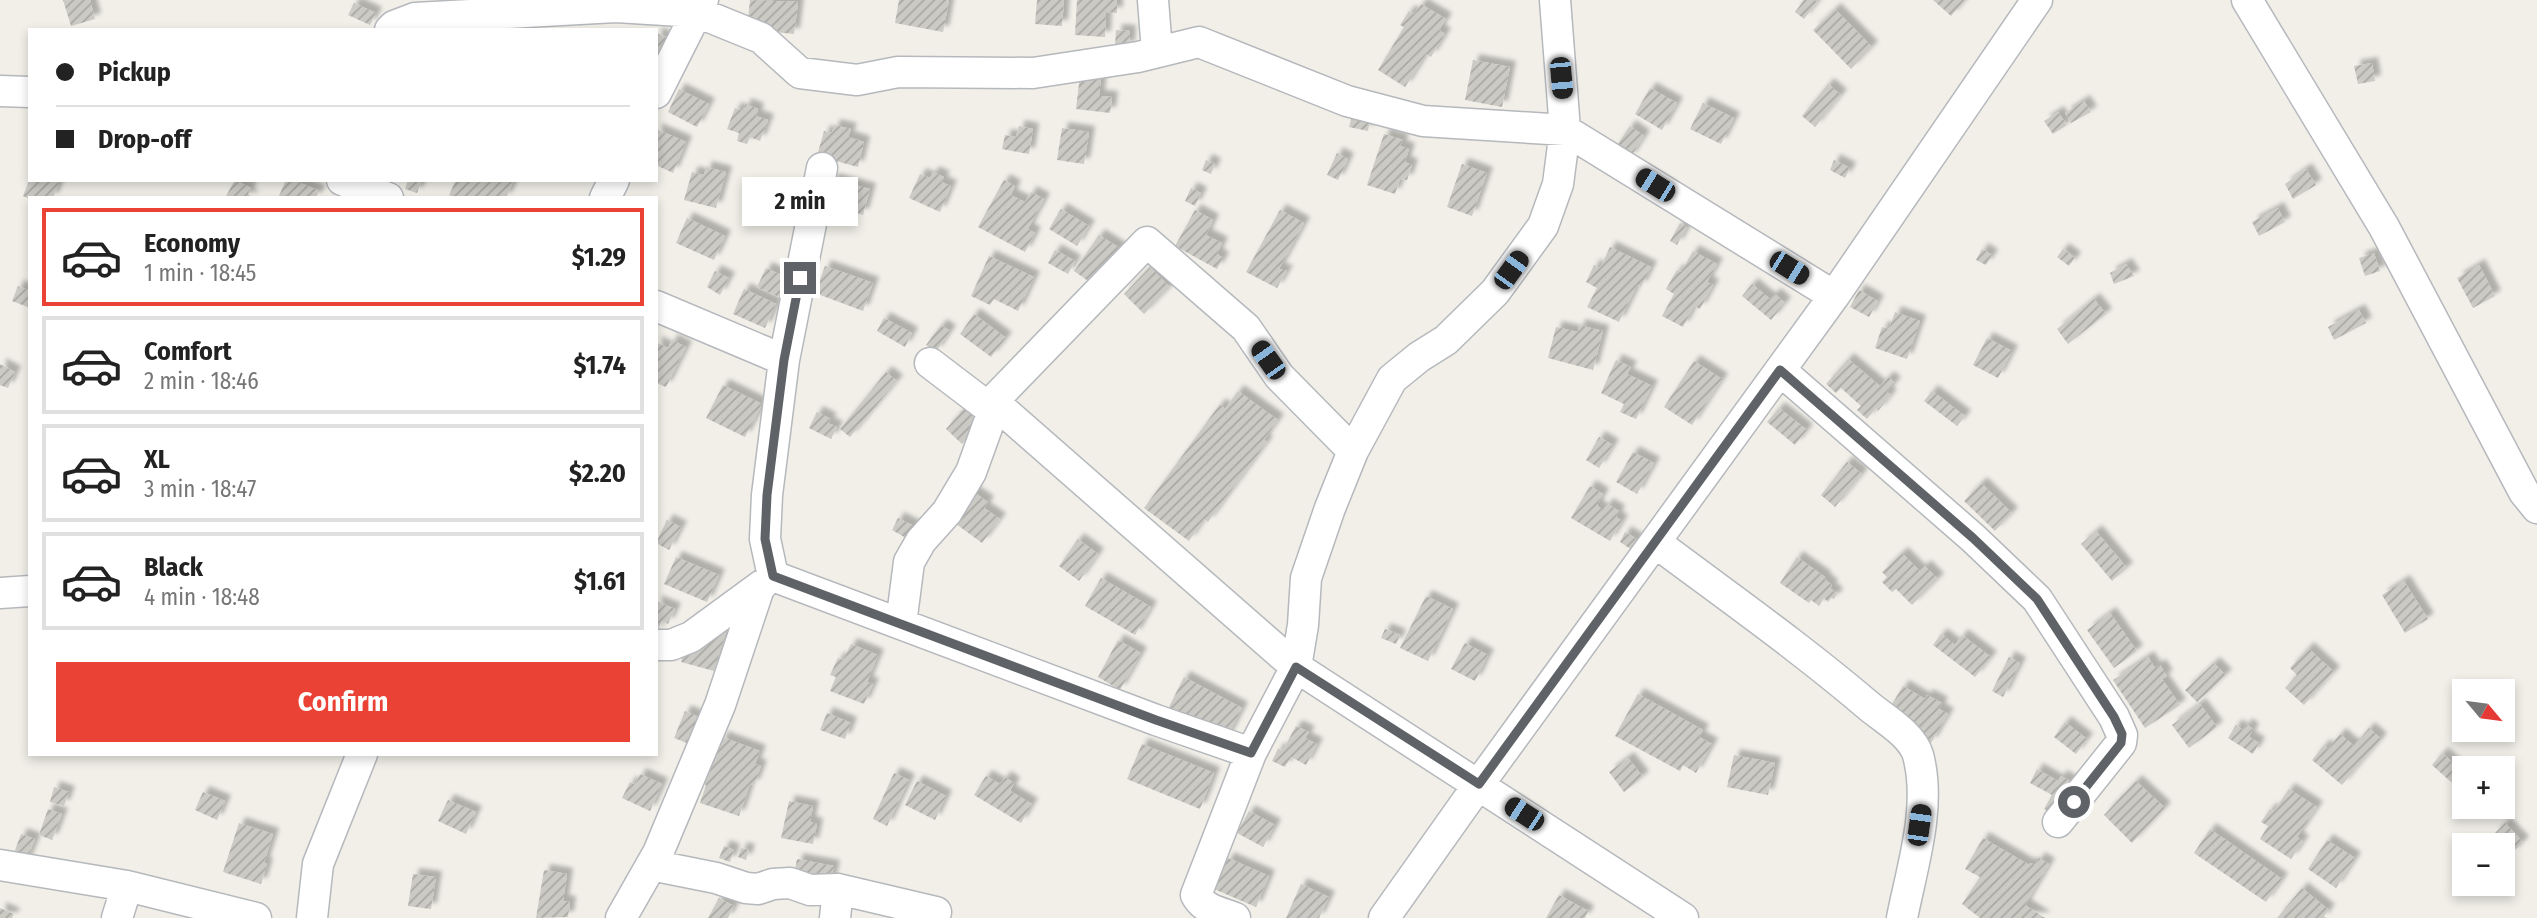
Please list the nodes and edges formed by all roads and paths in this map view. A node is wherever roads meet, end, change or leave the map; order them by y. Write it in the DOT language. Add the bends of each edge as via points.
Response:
graph roads {
  1 [pos="1153,0"];
  2 [pos="1555,0"];
  3 [pos="2037,0"];
  4 [pos="2247,0"];
  5 [pos="700,6"];
  6 [pos="394,28"];
  7 [pos="1157,52"];
  8 [pos="658,89"];
  9 [pos="0,92"];
  10 [pos="28,92"];
  11 [pos="1565,130"];
  12 [pos="822,168"];
  13 [pos="347,182"];
  14 [pos="383,196"];
  15 [pos="1834,296"];
  16 [pos="658,307"];
  17 [pos="784,360"];
  18 [pos="930,363"];
  19 [pos="1780,370"];
  20 [pos="1353,451"];
  21 [pos="2537,508"];
  22 [pos="1655,542"];
  23 [pos="766,582"];
  24 [pos="28,592"];
  25 [pos="0,593"];
  26 [pos="901,624"];
  27 [pos="658,645"];
  28 [pos="1296,667"];
  29 [pos="1251,753"];
  30 [pos="361,756"];
  31 [pos="1479,784"];
  32 [pos="2058,822"];
  33 [pos="0,865"];
  34 [pos="652,865"];
  35 [pos="127,886"];
  36 [pos="837,904"];
  37 [pos="936,912"];
  38 [pos="117,918"];
  39 [pos="256,918"];
  40 [pos="312,918"];
  41 [pos="621,918"];
  42 [pos="1235,918"];
  43 [pos="1384,918"];
  44 [pos="1683,918"];
  45 [pos="1902,918"];
  1 -- 7 [label="street"];
  2 -- 11 [label="street"];
  3 -- 15 [label="street"];
  4 -- 21 [label="street" via="2384,227 2524,492"];
  5 -- 6 [label="street" via="415,18"];
  5 -- 7 [label="street" via="761,38 800,73 857,80 898,72 1033,73"];
  5 -- 8 [label="street"];
  7 -- 11 [label="street" via="1199,41 1347,101 1423,121"];
  9 -- 10 [label="street"];
  11 -- 15 [label="street"];
  11 -- 20 [label="street" via="1558,184 1543,226 1495,292 1446,340 1392,379"];
  12 -- 17 [label="street"];
  13 -- 14 [label="street"];
  15 -- 19 [label="street"];
  16 -- 17 [label="street"];
  17 -- 23 [label="street" via="767,495"];
  18 -- 26 [label="street" via="993,411 971,472 909,562"];
  19 -- 22 [label="street"];
  19 -- 32 [label="street" via="2037,599 2099,692 2122,734 2121,743"];
  20 -- 28 [label="street" via="1306,578"];
  20 -- 28 [label="street" via="1279,376 1246,328 1147,242 994,400"];
  22 -- 31 [label="street"];
  22 -- 45 [label="street" via="1833,675 1905,736 1917,752 1923,776 1922,807"];
  23 -- 26 [label="street"];
  23 -- 27 [label="street" via="691,637"];
  23 -- 34 [label="street"];
  24 -- 25 [label="street"];
  26 -- 29 [label="street"];
  28 -- 29 [label="street"];
  28 -- 31 [label="street"];
  29 -- 42 [label="street" via="1196,895 1208,908"];
  30 -- 40 [label="street" via="318,864"];
  31 -- 43 [label="street"];
  31 -- 44 [label="street"];
  33 -- 35 [label="street"];
  34 -- 36 [label="street" via="746,888 790,883"];
  34 -- 41 [label="street"];
  35 -- 38 [label="street"];
  35 -- 39 [label="street"];
  36 -- 37 [label="street"];
}
